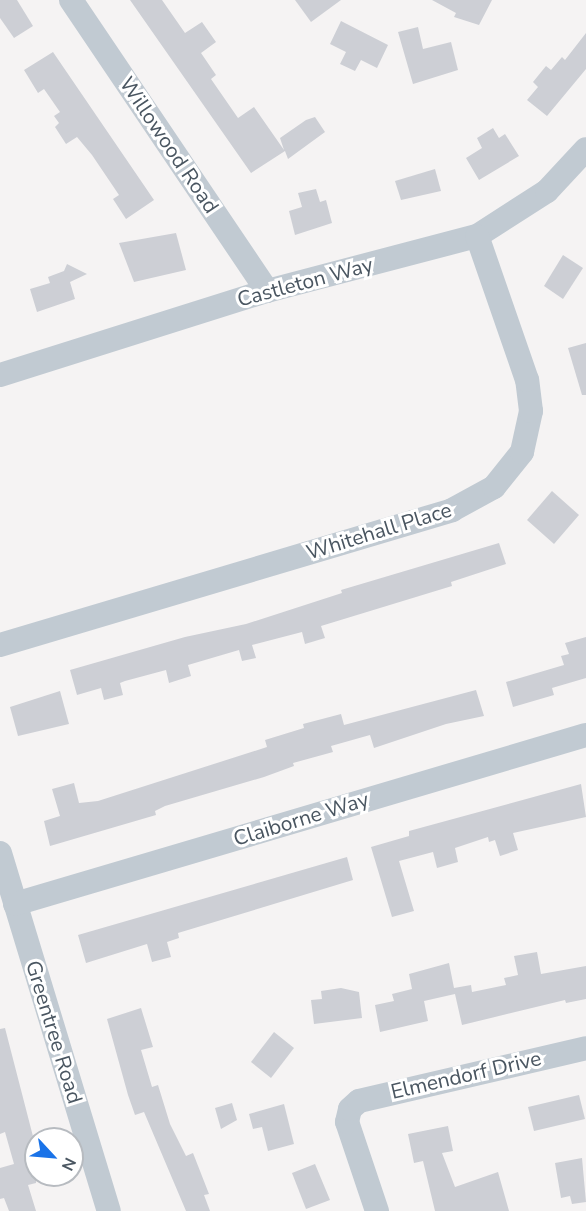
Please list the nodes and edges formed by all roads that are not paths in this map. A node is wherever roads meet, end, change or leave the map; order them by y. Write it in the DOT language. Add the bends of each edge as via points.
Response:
graph roads {
  1 [pos="71,0"];
  2 [pos="586,149"];
  3 [pos="477,236"];
  4 [pos="267,291"];
  5 [pos="0,375"];
  6 [pos="0,645"];
  7 [pos="586,735"];
  8 [pos="0,853"];
  9 [pos="15,904"];
  10 [pos="586,1048"];
  11 [pos="109,1211"];
  12 [pos="377,1211"];
  1 -- 4 [label="street, Willowood Road"];
  2 -- 3 [label="street, Castleton Way" via="548,191"];
  3 -- 4 [label="street, Castleton Way"];
  3 -- 6 [label="street, Whitehall Place" via="527,380 531,411 522,452 494,487 452,510"];
  4 -- 5 [label="street, Castleton Way"];
  7 -- 9 [label="street, Claiborne Way"];
  8 -- 9 [label="street, Greentree Road"];
  9 -- 11 [label="street, Greentree Road"];
  10 -- 12 [label="street, Elmendorf Drive" via="368,1097 350,1109 349,1132"];
}
